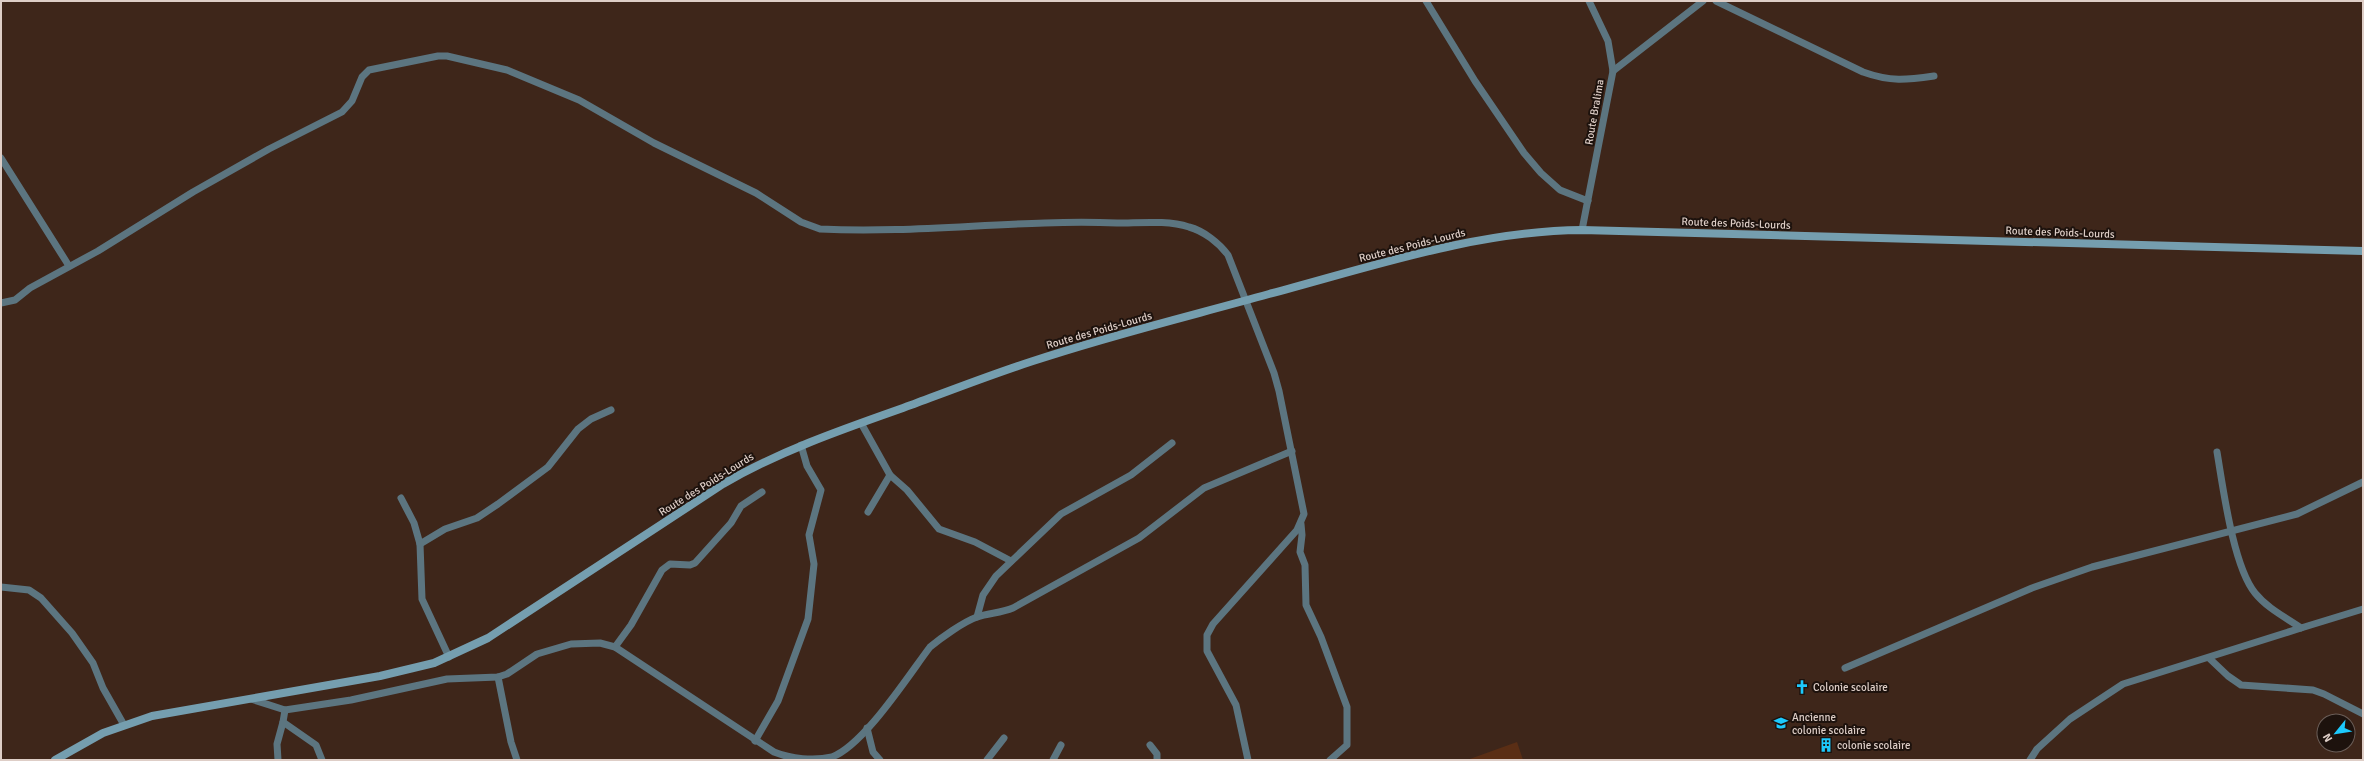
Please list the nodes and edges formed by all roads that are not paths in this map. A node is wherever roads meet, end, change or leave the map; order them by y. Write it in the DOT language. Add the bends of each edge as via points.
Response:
graph roads {
  1 [pos="1426,1"];
  2 [pos="1589,1"];
  3 [pos="1703,1"];
  4 [pos="1716,1"];
  5 [pos="1613,71"];
  6 [pos="1934,76"];
  7 [pos="1,158"];
  8 [pos="1588,201"];
  9 [pos="1582,230"];
  10 [pos="2363,251"];
  11 [pos="69,266"];
  12 [pos="1244,301"];
  13 [pos="1,303"];
  14 [pos="611,410"];
  15 [pos="861,423"];
  16 [pos="1172,443"];
  17 [pos="801,445"];
  18 [pos="1292,451"];
  19 [pos="2217,452"];
  20 [pos="890,475"];
  21 [pos="2363,482"];
  22 [pos="762,492"];
  23 [pos="401,498"];
  24 [pos="868,512"];
  25 [pos="1301,524"];
  26 [pos="2232,532"];
  27 [pos="420,544"];
  28 [pos="1011,561"];
  29 [pos="1,587"];
  30 [pos="2363,609"];
  31 [pos="977,617"];
  32 [pos="2301,628"];
  33 [pos="615,647"];
  34 [pos="449,657"];
  35 [pos="2209,658"];
  36 [pos="1845,668"];
  37 [pos="498,677"];
  38 [pos="252,699"];
  39 [pos="285,710"];
  40 [pos="2363,714"];
  41 [pos="283,722"];
  42 [pos="124,725"];
  43 [pos="868,728"];
  44 [pos="1004,738"];
  45 [pos="755,741"];
  46 [pos="1061,745"];
  47 [pos="1150,745"];
  48 [pos="55,760"];
  49 [pos="278,760"];
  50 [pos="322,760"];
  51 [pos="517,760"];
  52 [pos="880,760"];
  53 [pos="987,760"];
  54 [pos="1053,760"];
  55 [pos="1157,760"];
  56 [pos="1248,760"];
  57 [pos="1330,760"];
  58 [pos="2030,760"];
  1 -- 8 [label="street" via="1475,82 1524,153 1560,190"];
  2 -- 5 [label="street, Route Bralima" via="1608,41"];
  3 -- 5 [label="street"];
  4 -- 6 [label="street" via="1863,72 1883,79 1902,81"];
  5 -- 8 [label="street, Route Bralima"];
  7 -- 11 [label="street"];
  8 -- 9 [label="street, Route Bralima"];
  9 -- 10 [label="street, Route des Poids-Lourds"];
  9 -- 12 [label="street, Route des Poids-Lourds" via="1545,230 1474,241 1385,262"];
  11 -- 12 [label="street" via="269,149 342,112 352,101 362,77 369,70 447,56 507,70 579,100 654,143 756,193 800,222 811,226 828,229 914,229 1087,222 1188,226 1200,231 1223,249"];
  11 -- 13 [label="street" via="15,300"];
  12 -- 15 [label="street, Route des Poids-Lourds" via="1034,360"];
  12 -- 18 [label="street" via="1275,379"];
  14 -- 27 [label="street" via="578,429 553,462 498,504 476,518 445,529"];
  15 -- 17 [label="street, Route des Poids-Lourds"];
  15 -- 20 [label="street"];
  16 -- 28 [label="street" via="1131,475 1061,514"];
  17 -- 34 [label="street, Route des Poids-Lourds" via="723,484 538,607 488,638"];
  17 -- 45 [label="street" via="807,466 821,490 809,535 814,564 808,619 778,701"];
  18 -- 25 [label="street" via="1304,514"];
  18 -- 31 [label="street" via="1204,488 1139,538 1035,596 1000,613"];
  19 -- 26 [label="street"];
  20 -- 24 [label="street"];
  20 -- 28 [label="street" via="907,490 939,529 975,542"];
  21 -- 26 [label="street" via="2297,514"];
  22 -- 33 [label="street" via="741,506 731,523 695,563 670,564 662,570 632,625"];
  23 -- 27 [label="street" via="414,523"];
  25 -- 56 [label="street" via="1213,624 1207,635 1208,651 1236,705"];
  25 -- 57 [label="street" via="1300,552 1305,565 1306,605 1321,637 1348,712 1347,745"];
  26 -- 32 [label="street" via="2245,577 2254,592 2264,603"];
  26 -- 36 [label="street" via="2092,567 2032,588"];
  27 -- 34 [label="street" via="422,599"];
  28 -- 31 [label="street" via="988,586"];
  29 -- 42 [label="street" via="34,592 41,598 72,633 93,663 103,688"];
  30 -- 32 [label="street"];
  31 -- 43 [label="street" via="930,647"];
  32 -- 35 [label="street"];
  33 -- 37 [label="street" via="571,644 537,654"];
  33 -- 45 [label="street"];
  34 -- 38 [label="street, Route des Poids-Lourds" via="413,669"];
  35 -- 40 [label="street" via="2236,682 2313,690"];
  35 -- 58 [label="street" via="2123,684 2070,719"];
  37 -- 39 [label="street" via="447,679 351,700"];
  37 -- 51 [label="street"];
  38 -- 39 [label="street"];
  38 -- 42 [label="street, Route des Poids-Lourds" via="185,709"];
  39 -- 41 [label="street"];
  41 -- 49 [label="street" via="277,744"];
  41 -- 50 [label="street" via="316,745"];
  42 -- 48 [label="street, Route des Poids-Lourds" via="103,733"];
  43 -- 45 [label="street" via="841,752 825,758 785,757"];
  43 -- 52 [label="street" via="873,752"];
  44 -- 53 [label="street"];
  46 -- 54 [label="street"];
  47 -- 55 [label="street" via="1157,754"];
}
